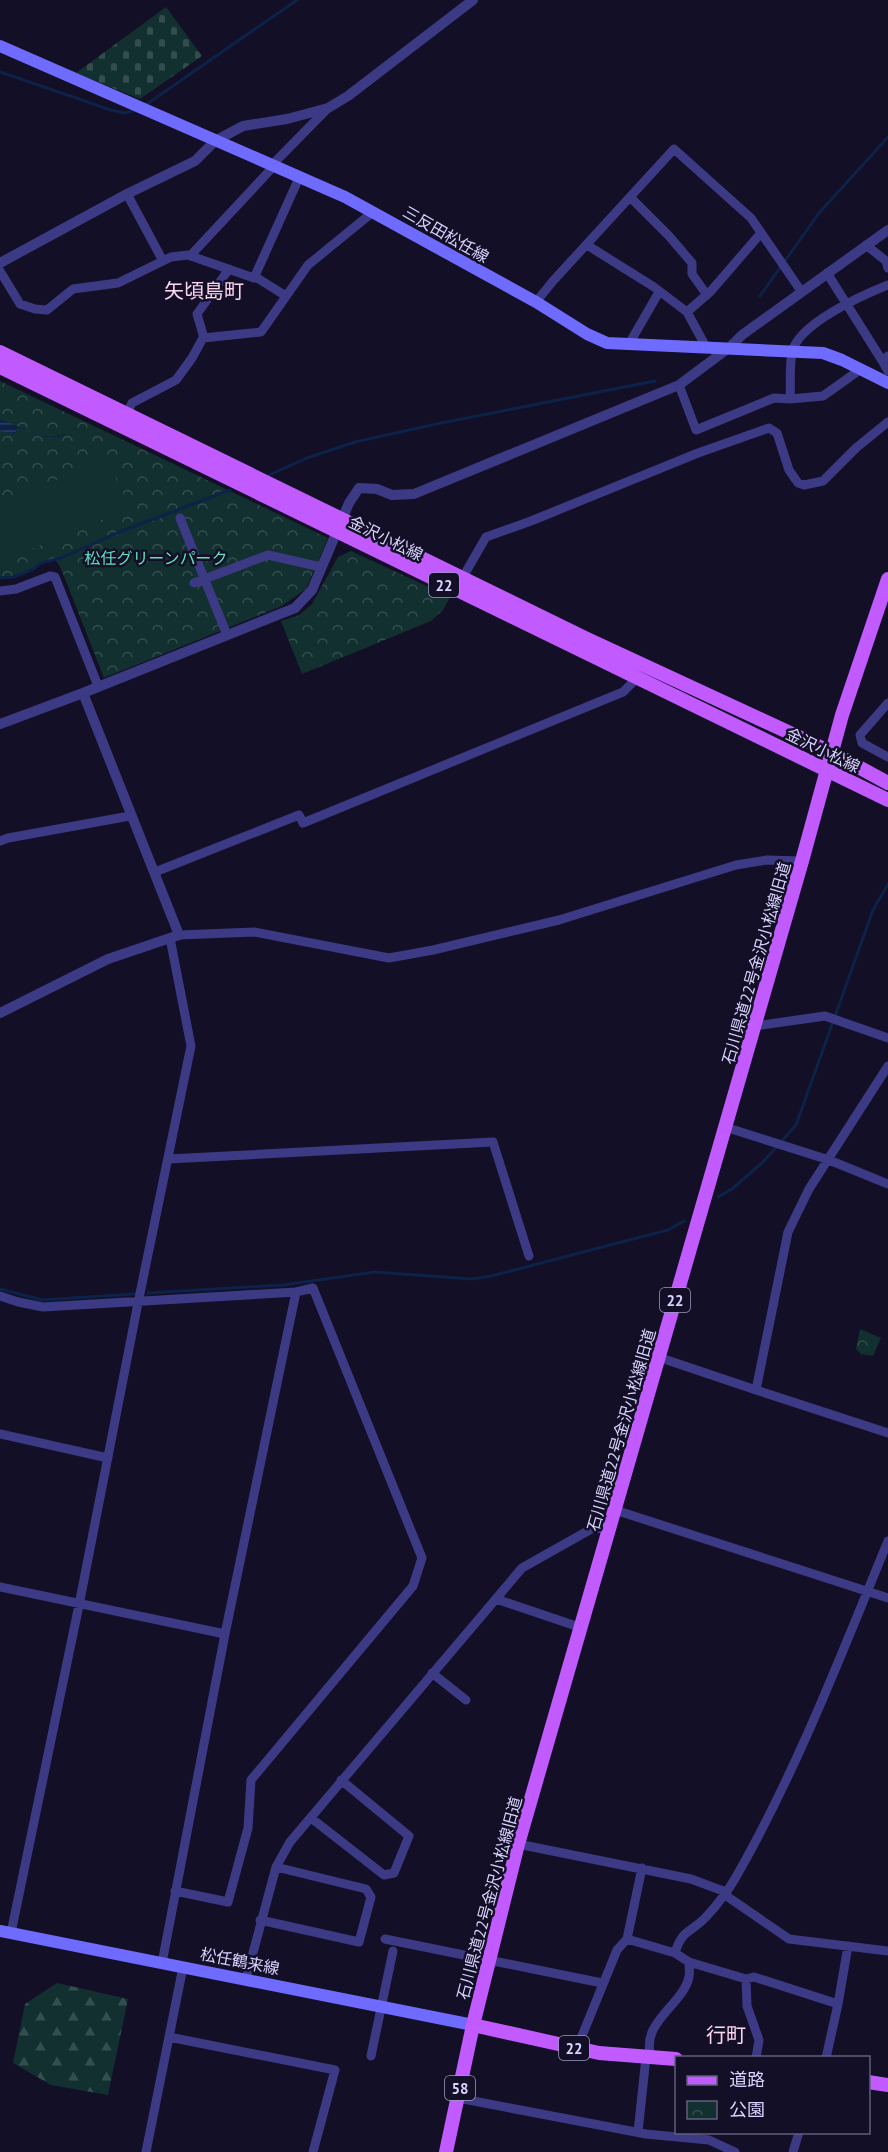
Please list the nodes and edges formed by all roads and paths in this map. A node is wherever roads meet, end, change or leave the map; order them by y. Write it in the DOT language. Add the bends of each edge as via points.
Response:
graph roads {
  1 [pos="473,0"];
  2 [pos="0,46"];
  3 [pos="328,108"];
  4 [pos="215,141"];
  5 [pos="273,166"];
  6 [pos="299,178"];
  7 [pos="127,194"];
  8 [pos="630,197"];
  9 [pos="373,212"];
  10 [pos="888,230"];
  11 [pos="761,233"];
  12 [pos="586,244"];
  13 [pos="866,245"];
  14 [pos="190,256"];
  15 [pos="164,261"];
  16 [pos="0,263"];
  17 [pos="888,268"];
  18 [pos="229,269"];
  19 [pos="0,271"];
  20 [pos="827,273"];
  21 [pos="254,276"];
  22 [pos="888,285"];
  23 [pos="801,291"];
  24 [pos="659,292"];
  25 [pos="707,295"];
  26 [pos="286,296"];
  27 [pos="536,302"];
  28 [pos="847,302"];
  29 [pos="687,312"];
  30 [pos="204,338"];
  31 [pos="629,344"];
  32 [pos="706,347"];
  33 [pos="730,347"];
  34 [pos="792,351"];
  35 [pos="0,352"];
  36 [pos="885,359"];
  37 [pos="0,367"];
  38 [pos="861,369"];
  39 [pos="888,371"];
  40 [pos="888,384"];
  41 [pos="679,385"];
  42 [pos="790,399"];
  43 [pos="126,415"];
  44 [pos="888,422"];
  45 [pos="180,518"];
  46 [pos="339,526"];
  47 [pos="321,567"];
  48 [pos="463,576"];
  49 [pos="204,579"];
  50 [pos="195,583"];
  51 [pos="886,590"];
  52 [pos="0,591"];
  53 [pos="227,635"];
  54 [pos="636,679"];
  55 [pos="98,686"];
  56 [pos="83,693"];
  57 [pos="888,703"];
  58 [pos="0,724"];
  59 [pos="831,752"];
  60 [pos="888,757"];
  61 [pos="826,770"];
  62 [pos="888,783"];
  63 [pos="888,800"];
  64 [pos="130,816"];
  65 [pos="0,841"];
  66 [pos="802,861"];
  67 [pos="155,872"];
  68 [pos="175,937"];
  69 [pos="0,1013"];
  70 [pos="755,1026"];
  71 [pos="888,1038"];
  72 [pos="888,1066"];
  73 [pos="725,1127"];
  74 [pos="168,1159"];
  75 [pos="829,1160"];
  76 [pos="888,1184"];
  77 [pos="529,1256"];
  78 [pos="296,1292"];
  79 [pos="0,1296"];
  80 [pos="138,1303"];
  81 [pos="658,1357"];
  82 [pos="756,1390"];
  83 [pos="888,1433"];
  84 [pos="0,1434"];
  85 [pos="108,1458"];
  86 [pos="615,1510"];
  87 [pos="609,1529"];
  88 [pos="888,1541"];
  89 [pos="0,1587"];
  90 [pos="867,1591"];
  91 [pos="888,1598"];
  92 [pos="496,1599"];
  93 [pos="79,1605"];
  94 [pos="582,1628"];
  95 [pos="225,1634"];
  96 [pos="432,1673"];
  97 [pos="466,1700"];
  98 [pos="341,1780"];
  99 [pos="311,1818"];
  100 [pos="518,1844"];
  101 [pos="276,1867"];
  102 [pos="642,1868"];
  103 [pos="175,1891"];
  104 [pos="726,1892"];
  105 [pos="260,1920"];
  106 [pos="5,1932"];
  107 [pos="386,1939"];
  108 [pos="627,1939"];
  109 [pos="848,1946"];
  110 [pos="393,1951"];
  111 [pos="888,1952"];
  112 [pos="675,1953"];
  113 [pos="489,1961"];
  114 [pos="689,1962"];
  115 [pos="162,1963"];
  116 [pos="183,1967"];
  117 [pos="246,1979"];
  118 [pos="746,1979"];
  119 [pos="602,1983"];
  120 [pos="838,2004"];
  121 [pos="381,2007"];
  122 [pos="473,2025"];
  123 [pos="169,2037"];
  124 [pos="577,2049"];
  125 [pos="371,2056"];
  126 [pos="756,2056"];
  127 [pos="826,2056"];
  128 [pos="649,2057"];
  129 [pos="675,2059"];
  130 [pos="870,2082"];
  131 [pos="888,2085"];
  132 [pos="458,2097"];
  133 [pos="638,2132"];
  134 [pos="798,2134"];
  135 [pos="683,2135"];
  136 [pos="146,2152"];
  137 [pos="313,2152"];
  138 [pos="446,2152"];
  139 [pos="735,2152"];
  140 [pos="793,2152"];
  1 -- 3 [label="street"];
  2 -- 4 [label="main road, 三反田松任線"];
  3 -- 4 [label="street" via="243,126"];
  3 -- 5 [label="street"];
  4 -- 5 [label="main road, 三反田松任線"];
  4 -- 7 [label="street" via="195,161"];
  5 -- 6 [label="main road, 三反田松任線"];
  5 -- 14 [label="street"];
  6 -- 9 [label="main road, 三反田松任線"];
  6 -- 21 [label="street"];
  7 -- 15 [label="street"];
  7 -- 16 [label="street"];
  8 -- 11 [label="street" via="674,149 751,218"];
  8 -- 12 [label="street"];
  8 -- 25 [label="street" via="692,263 692,274"];
  9 -- 26 [label="street" via="308,265"];
  9 -- 27 [label="main road, 三反田松任線"];
  10 -- 13 [label="street"];
  11 -- 23 [label="street"];
  11 -- 25 [label="street"];
  12 -- 24 [label="street"];
  12 -- 27 [label="street"];
  13 -- 17 [label="street" via="886,261"];
  13 -- 20 [label="street"];
  14 -- 15 [label="street"];
  14 -- 18 [label="street"];
  15 -- 19 [label="street" via="118,283 73,289 47,310 20,304"];
  18 -- 21 [label="street"];
  18 -- 30 [label="street" via="197,314"];
  20 -- 23 [label="street"];
  20 -- 28 [label="street"];
  21 -- 26 [label="street"];
  22 -- 28 [label="street"];
  23 -- 33 [label="street"];
  24 -- 29 [label="street"];
  24 -- 31 [label="street"];
  25 -- 29 [label="street"];
  26 -- 30 [label="street" via="261,332"];
  27 -- 31 [label="main road, 三反田松任線" via="587,334 607,343"];
  28 -- 34 [label="street" via="804,333"];
  28 -- 36 [label="street"];
  29 -- 32 [label="street"];
  30 -- 43 [label="street" via="176,380 132,403"];
  31 -- 32 [label="main road, 三反田松任線"];
  32 -- 33 [label="main road, 三反田松任線"];
  33 -- 34 [label="main road, 三反田松任線"];
  33 -- 41 [label="street"];
  34 -- 38 [label="main road, 三反田松任線" via="823,353"];
  34 -- 42 [label="street"];
  35 -- 43 [label="main road, 金沢小松線 / 22"];
  36 -- 39 [label="street"];
  37 -- 46 [label="main road, 金沢小松線 / 22"];
  38 -- 40 [label="main road, 三反田松任線"];
  38 -- 42 [label="street" via="823,396"];
  41 -- 42 [label="street" via="696,430 774,399"];
  41 -- 46 [label="street" via="414,494 392,495 359,488"];
  43 -- 46 [label="main road, 金沢小松線 / 22"];
  44 -- 48 [label="street" via="823,481 804,485 789,470 777,433 769,428 698,453 486,537"];
  45 -- 49 [label="street"];
  46 -- 47 [label="street"];
  46 -- 48 [label="main road, 金沢小松線 / 22"];
  46 -- 54 [label="main road, 金沢小松線 / 22"];
  47 -- 49 [label="street" via="268,555"];
  47 -- 53 [label="street" via="312,590 295,608"];
  48 -- 59 [label="main road, 金沢小松線 / 22" via="585,638"];
  49 -- 50 [label="street"];
  49 -- 53 [label="street"];
  51 -- 59 [label="main road, 石川県道22号金沢小松線旧道 / 22"];
  52 -- 55 [label="street" via="55,577"];
  53 -- 55 [label="street"];
  54 -- 61 [label="main road, 金沢小松線 / 22"];
  54 -- 67 [label="street" via="623,692 303,823 299,815"];
  55 -- 56 [label="street"];
  56 -- 58 [label="street"];
  56 -- 64 [label="street"];
  57 -- 60 [label="street" via="860,735 862,743"];
  59 -- 61 [label="main road, 石川県道22号金沢小松線旧道 / 22"];
  59 -- 62 [label="main road, 金沢小松線 / 22"];
  61 -- 63 [label="main road, 金沢小松線 / 22"];
  61 -- 66 [label="main road, 石川県道22号金沢小松線旧道 / 22"];
  64 -- 65 [label="street"];
  64 -- 67 [label="street"];
  66 -- 68 [label="street" via="767,860 736,865 559,920 389,958 254,932"];
  66 -- 70 [label="main road, 石川県道22号金沢小松線旧道 / 22"];
  67 -- 68 [label="street"];
  68 -- 69 [label="street" via="108,959"];
  68 -- 74 [label="street" via="191,1046"];
  70 -- 71 [label="street" via="825,1016"];
  70 -- 73 [label="main road, 石川県道22号金沢小松線旧道 / 22"];
  72 -- 75 [label="street"];
  73 -- 75 [label="street"];
  73 -- 81 [label="main road, 石川県道22号金沢小松線旧道 / 22"];
  74 -- 77 [label="street" via="493,1142"];
  74 -- 80 [label="street"];
  75 -- 76 [label="street"];
  75 -- 82 [label="street" via="809,1189 788,1232"];
  78 -- 80 [label="street"];
  78 -- 95 [label="street"];
  78 -- 103 [label="street" via="313,1288 422,1558 413,1586 251,1780 248,1828 228,1902"];
  79 -- 80 [label="street" via="43,1307"];
  80 -- 85 [label="street"];
  81 -- 82 [label="street"];
  81 -- 86 [label="main road, 石川県道22号金沢小松線旧道 / 22"];
  82 -- 83 [label="street"];
  84 -- 85 [label="street"];
  85 -- 93 [label="street"];
  86 -- 87 [label="main road, 石川県道22号金沢小松線旧道 / 22"];
  86 -- 90 [label="street"];
  87 -- 92 [label="street" via="593,1528 522,1569"];
  87 -- 94 [label="main road, 石川県道22号金沢小松線旧道 / 22"];
  88 -- 90 [label="street"];
  89 -- 93 [label="street"];
  90 -- 91 [label="street"];
  90 -- 104 [label="street" via="809,1734"];
  92 -- 94 [label="street"];
  92 -- 96 [label="street"];
  93 -- 95 [label="street"];
  93 -- 106 [label="street"];
  94 -- 100 [label="main road, 石川県道22号金沢小松線旧道 / 22"];
  95 -- 103 [label="street"];
  96 -- 97 [label="street"];
  96 -- 98 [label="street"];
  98 -- 99 [label="street"];
  98 -- 99 [label="street" via="410,1836 393,1873 384,1875"];
  99 -- 101 [label="street" via="290,1842"];
  100 -- 102 [label="street"];
  100 -- 113 [label="main road, 石川県道22号金沢小松線旧道 / 22"];
  101 -- 105 [label="street"];
  101 -- 105 [label="street" via="366,1889 371,1897 359,1942"];
  102 -- 104 [label="street"];
  102 -- 108 [label="street"];
  103 -- 115 [label="street"];
  104 -- 109 [label="street" via="789,1939"];
  104 -- 112 [label="street" via="706,1918 679,1939"];
  105 -- 117 [label="street"];
  106 -- 115 [label="main road, 松任鶴来線"];
  107 -- 113 [label="street"];
  108 -- 112 [label="street"];
  108 -- 119 [label="street" via="617,1950"];
  109 -- 111 [label="street"];
  109 -- 120 [label="street"];
  110 -- 121 [label="street"];
  112 -- 114 [label="street"];
  113 -- 119 [label="street"];
  113 -- 122 [label="main road, 石川県道22号金沢小松線旧道 / 22"];
  114 -- 118 [label="street"];
  114 -- 128 [label="street" via="686,1984 656,2025 648,2045"];
  115 -- 116 [label="main road, 松任鶴来線"];
  116 -- 117 [label="main road, 松任鶴来線"];
  116 -- 123 [label="street"];
  117 -- 121 [label="main road, 松任鶴来線"];
  118 -- 120 [label="street" via="754,1977"];
  118 -- 126 [label="street" via="747,2006 759,2040"];
  119 -- 124 [label="street"];
  120 -- 127 [label="street"];
  121 -- 122 [label="main road, 松任鶴来線"];
  121 -- 125 [label="street"];
  122 -- 124 [label="main road, 石川県道22号金沢小松線旧道 / 22"];
  122 -- 132 [label="main road, 58"];
  123 -- 136 [label="street"];
  123 -- 137 [label="street" via="335,2070"];
  124 -- 128 [label="main road, 石川県道22号金沢小松線旧道 / 22"];
  128 -- 129 [label="main road, 石川県道22号金沢小松線旧道 / 22"];
  128 -- 133 [label="street"];
  130 -- 131 [label="main road"];
  132 -- 133 [label="street"];
  132 -- 138 [label="main road, 58"];
  133 -- 135 [label="street"];
  134 -- 140 [label="street"];
  135 -- 139 [label="street" via="709,2140"];
}
